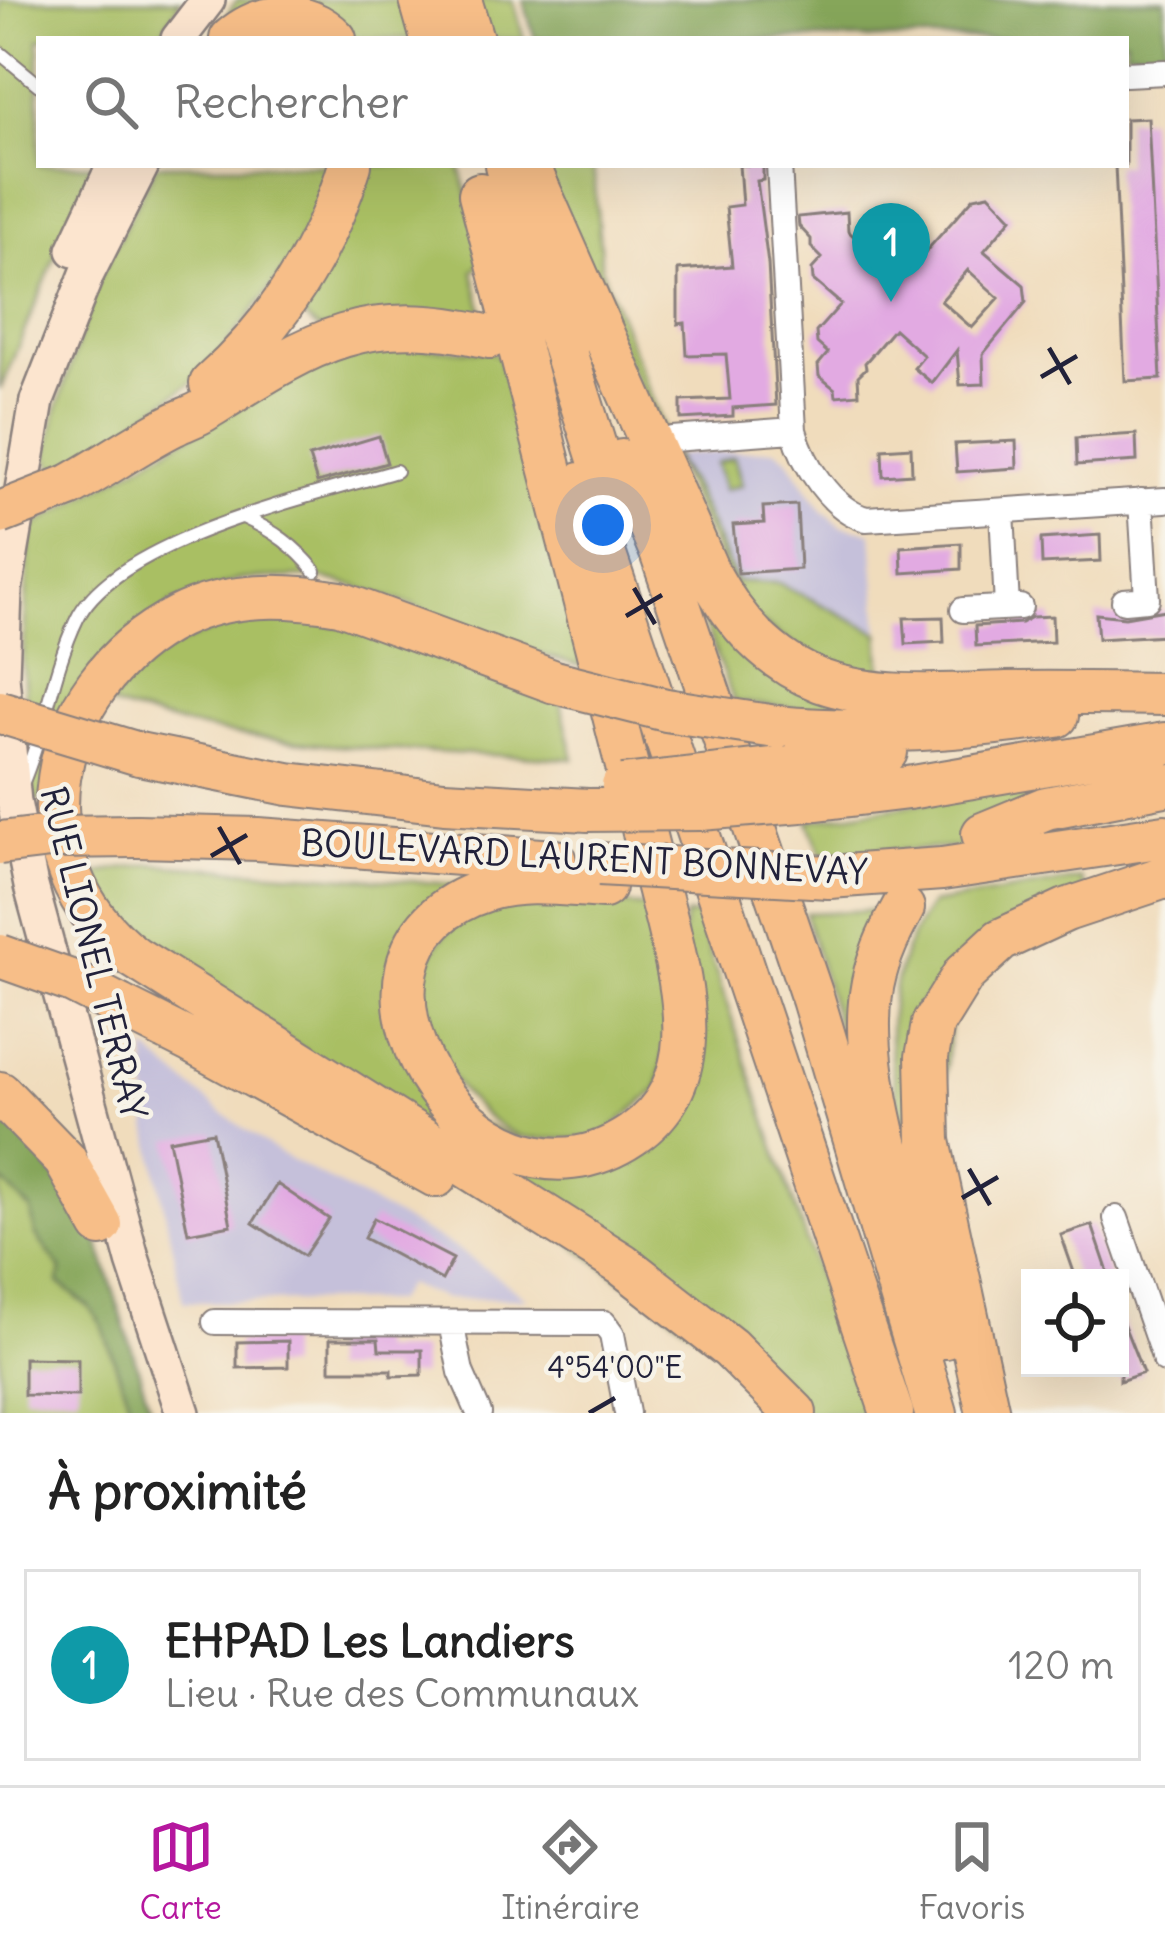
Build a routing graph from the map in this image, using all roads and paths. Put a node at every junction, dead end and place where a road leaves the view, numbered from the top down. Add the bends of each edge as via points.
1 (421, 0) edge
2 (460, 0) edge
3 (207, 1) edge
4 (180, 36) edge
5 (195, 36) edge
6 (236, 36) edge
7 (330, 36) edge
8 (430, 36) edge
9 (471, 36) edge
10 (0, 53) edge
11 (1165, 72) edge
12 (1129, 74) edge
13 (36, 83) edge
14 (113, 168) edge
15 (140, 168) edge
16 (349, 168) edge
17 (529, 168) edge
18 (778, 168) edge
19 (486, 174) edge
20 (490, 337) dead end
21 (172, 425) junction
22 (794, 430) junction
23 (672, 439) dead end
24 (622, 461) dead end
25 (396, 471) dead end
26 (0, 486) edge
27 (1153, 501) edge
28 (1002, 511) junction
29 (0, 513) edge
30 (245, 518) junction
31 (315, 571) dead end
32 (1124, 601) dead end
33 (962, 610) dead end
34 (1165, 700) edge
35 (0, 712) edge
36 (1165, 744) edge
37 (789, 765) junction
38 (1165, 785) edge
39 (14, 802) junction
40 (983, 834) dead end
41 (1165, 836) edge
42 (0, 846) edge
43 (602, 875) junction
44 (1165, 877) edge
45 (903, 908) dead end
46 (0, 956) edge
47 (0, 1093) edge
48 (1116, 1218) dead end
49 (101, 1225) junction
50 (215, 1322) dead end
51 (452, 1323) junction
52 (1165, 1360) edge
53 (160, 1413) edge
54 (183, 1413) edge
55 (479, 1413) edge
56 (627, 1413) edge
57 (777, 1413) edge
58 (795, 1413) edge
59 (892, 1413) edge
60 (921, 1413) edge
61 (935, 1413) edge
62 (967, 1413) edge
63 (988, 1413) edge

1 - 8 highway
2 - 9 highway
3 - 4 main road
3 - 5 main road
6 - 7 highway via 263,20 290,17
10 - 13 lane
11 - 12 street
14 - 26 main road via 16,394
15 - 39 main road, RUE LIONEL TERRAY via 37,401 5,590 2,676
16 - 21 highway via 316,250 270,322
17 - 34 highway via 709,574 742,626 776,657 860,690
18 - 22 street
19 - 43 highway via 683,990 685,1052 651,1120 599,1152 519,1152 477,1130 433,1083 406,1022 406,972 432,924 467,898
19 - 59 highway
19 - 60 highway via 577,397
20 - 21 highway via 420,325 355,332 279,361
21 - 29 highway, bridge via 69,486
22 - 23 street
22 - 28 street via 832,497 855,516
24 - 61 highway via 661,552 813,999
25 - 30 lane
27 - 28 street
27 - 32 street via 1147,599
28 - 33 street via 1015,607
30 - 31 lane via 273,531
30 - 39 lane via 159,550 99,590 78,616
34 - 37 highway via 955,729 842,731
35 - 37 highway, BOULEVARD LAURENT BONNEVAY, bridge via 139,754 288,784 444,802 700,809
36 - 37 highway, BOULEVARD LAURENT BONNEVAY via 908,788
37 - 58 highway, bridge via 666,710 555,682 340,603 258,596 179,617 115,663 70,730 56,808 72,885 110,939 622,1264 730,1348
38 - 40 highway via 1046,808
39 - 54 main road, RUE LIONEL TERRAY via 106,1166
41 - 43 highway, BOULEVARD LAURENT BONNEVAY, bridge via 829,881
42 - 43 highway, BOULEVARD LAURENT BONNEVAY, bridge via 50,837 258,839
42 - 49 main road, RUE LIONEL TERRAY
44 - 63 highway via 1001,940 964,974 933,1024 929,1141
45 - 62 highway via 878,963 868,1027 877,1098
46 - 57 highway, bridge via 73,982 192,1042 610,1276
47 - 49 highway via 65,1160
48 - 52 street
49 - 53 main road, RUE LIONEL TERRAY
50 - 51 street
51 - 55 street
51 - 56 street via 604,1323

